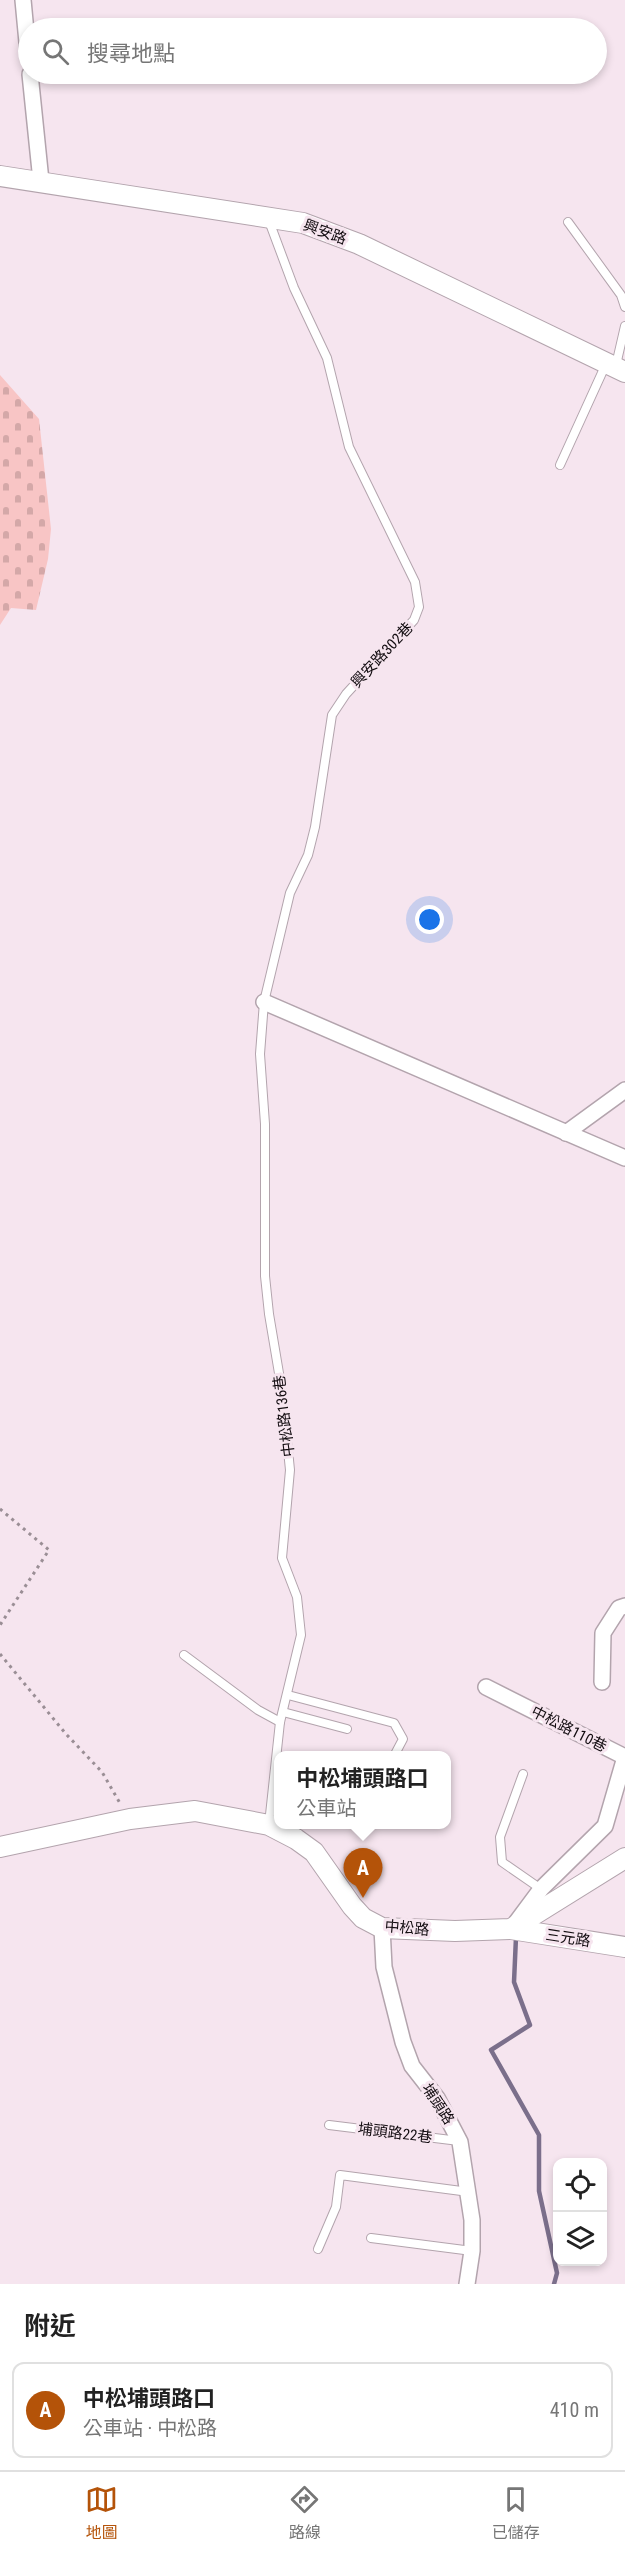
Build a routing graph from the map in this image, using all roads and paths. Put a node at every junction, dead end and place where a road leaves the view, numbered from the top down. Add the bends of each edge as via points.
1 (23, 0) edge
2 (25, 18) edge
3 (31, 84) edge
4 (0, 176) edge
5 (41, 181) junction
6 (268, 216) junction
7 (568, 222) dead end
8 (625, 307) edge
9 (625, 326) edge
10 (616, 367) edge
11 (560, 465) dead end
12 (264, 1002) junction
13 (625, 1090) edge
14 (566, 1133) junction
15 (625, 1158) edge
16 (0, 1509) edge
17 (625, 1606) edge
18 (0, 1625) edge
19 (0, 1654) edge
20 (184, 1655) dead end
21 (602, 1682) dead end
22 (486, 1687) dead end
23 (288, 1695) junction
24 (283, 1712) junction
25 (280, 1722) junction
26 (347, 1729) dead end
27 (277, 1751) edge
28 (396, 1751) edge
29 (523, 1774) dead end
30 (274, 1778) edge
31 (130, 1819) junction
32 (269, 1825) junction
33 (274, 1828) edge
34 (276, 1829) edge
35 (0, 1848) edge
36 (625, 1858) edge
37 (541, 1889) junction
38 (382, 1928) junction
39 (511, 1929) junction
40 (625, 1947) edge
41 (330, 2125) dead end
42 (460, 2142) junction
43 (469, 2192) junction
44 (371, 2238) dead end
45 (318, 2249) dead end
46 (472, 2251) junction
47 (467, 2284) edge

1 - 2 street
3 - 5 street
4 - 5 street, 興安路
5 - 6 street, 興安路
6 - 10 street, 興安路 via 303,223 359,244
6 - 12 lane, 興安路302巷 via 294,288 327,358 349,447 415,582 419,607 414,620 346,694 332,715 315,826 308,855 290,893
7 - 8 lane via 621,295
9 - 10 lane
10 - 11 lane
12 - 14 street
12 - 23 lane, 中松路136巷 via 260,1054 265,1124 265,1276 290,1470 282,1558 297,1597 301,1635
13 - 14 street
14 - 15 street
16 - 18 path via 49,1550
17 - 21 street via 619,1608 603,1633
19 - 31 path via 102,1772
20 - 25 lane
22 - 37 street, 中松路110巷 via 625,1757 605,1826
23 - 24 lane, 中松路136巷
23 - 28 lane via 394,1723 403,1739
24 - 25 lane, 中松路136巷
24 - 26 lane
25 - 27 lane, 中松路136巷
29 - 37 lane via 500,1837 502,1862
30 - 32 lane, 中松路136巷
31 - 32 street, 中松路 via 195,1811
31 - 35 street, 中松路
32 - 33 street, 中松路
34 - 38 street, 中松路 via 314,1852 352,1906 363,1918
36 - 39 street, 中松路
37 - 39 street, 中松路110巷
38 - 39 street, 中松路
38 - 42 street, 埔頭路 via 384,1967 406,2050
39 - 40 street, 三元路
41 - 42 lane, 埔頭路22巷
42 - 43 street, 埔頭路
43 - 45 lane via 340,2175 336,2207
43 - 46 street, 埔頭路
44 - 46 lane
46 - 47 street, 埔頭路

